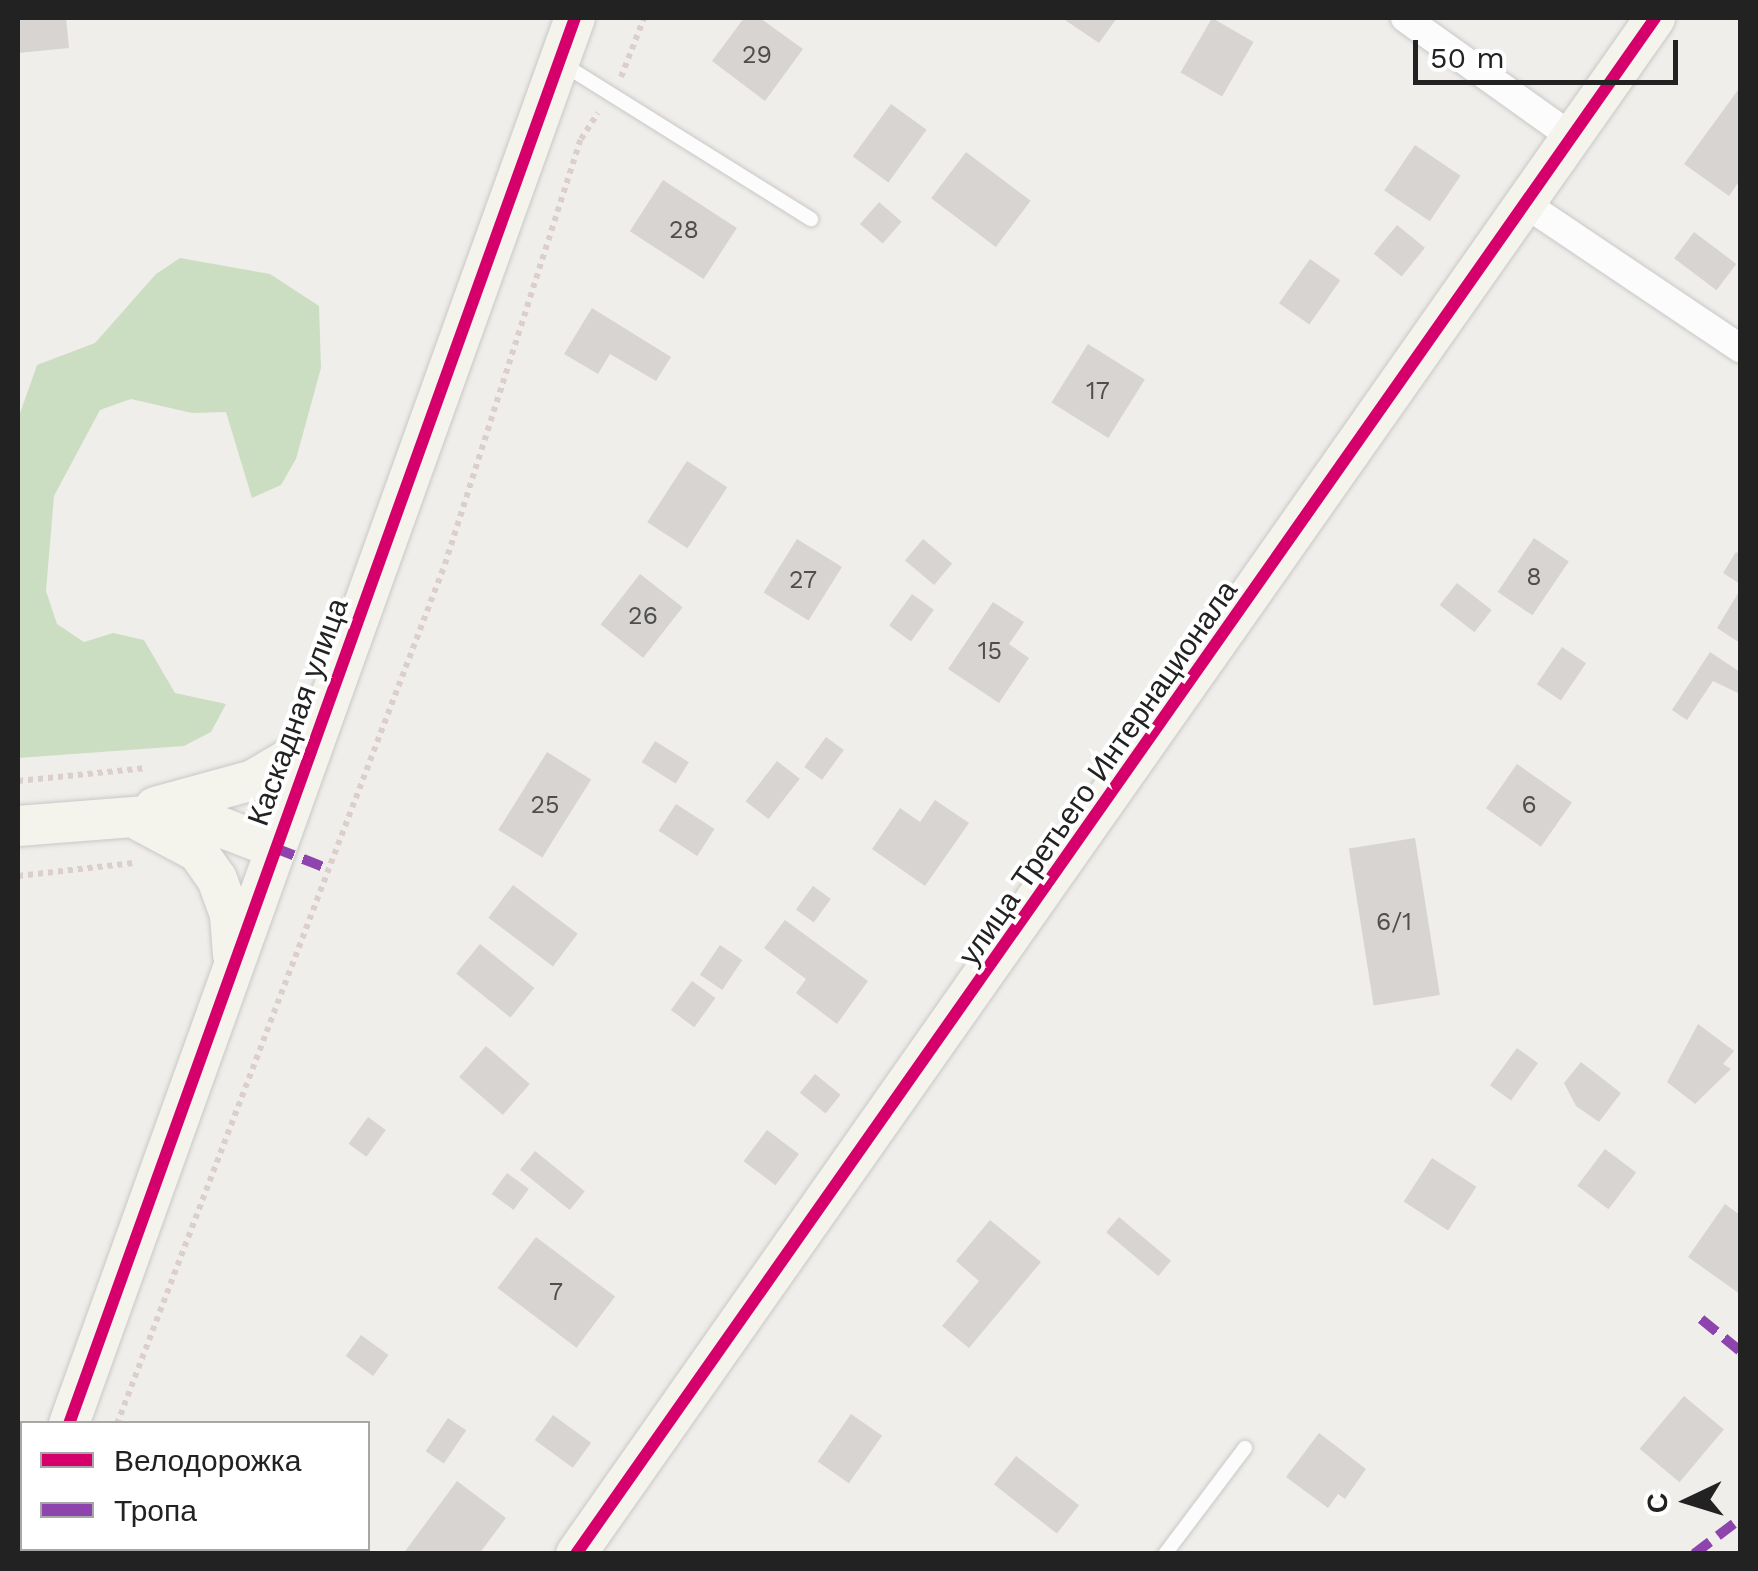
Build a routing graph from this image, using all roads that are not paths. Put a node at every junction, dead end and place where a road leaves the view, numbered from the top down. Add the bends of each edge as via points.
1 (575, 18) edge
2 (1405, 18) edge
3 (1655, 18) edge
4 (559, 62) junction
5 (1573, 138) junction
6 (1527, 206) junction
7 (811, 219) dead end
8 (1740, 348) edge
9 (311, 746) junction
10 (127, 814) junction
11 (18, 826) edge
12 (275, 848) junction
13 (233, 964) junction
14 (70, 1421) edge
15 (1245, 1448) dead end
16 (576, 1554) edge
17 (1165, 1554) edge

1 - 4 street, Каскадная улица
2 - 5 street
3 - 5 street, улица Третьего Интернационала
4 - 7 lane
4 - 9 street, Каскадная улица
5 - 6 street, улица Третьего Интернационала
6 - 8 street
6 - 16 street, улица Третьего Интернационала
9 - 10 street via 223,792
9 - 12 street, Каскадная улица
10 - 11 street
10 - 12 street via 190,819
10 - 13 street via 198,852 230,914
12 - 13 street, Каскадная улица
13 - 14 street, Каскадная улица
15 - 17 lane

